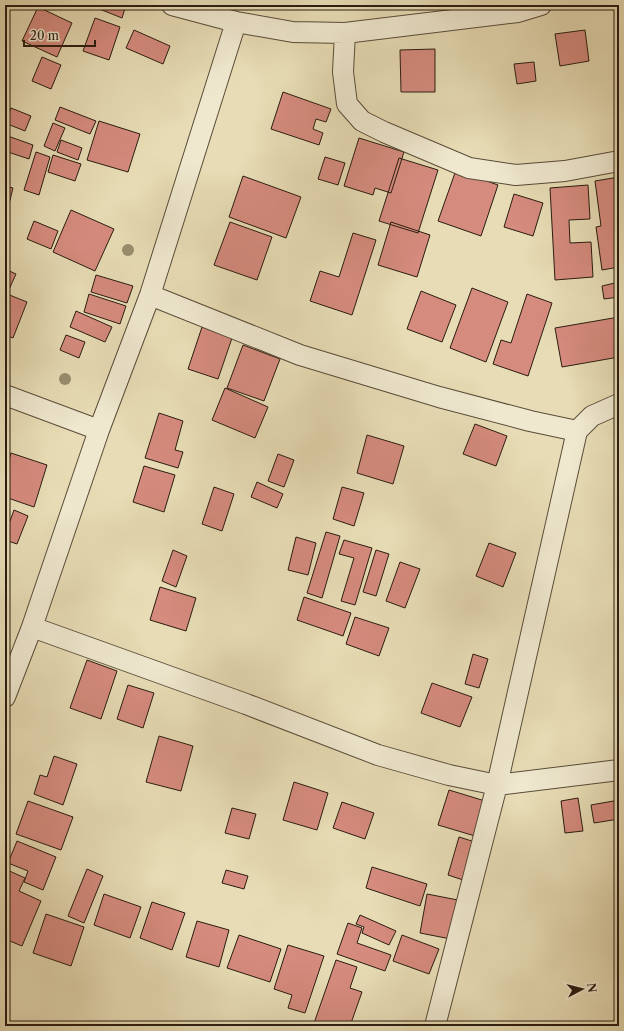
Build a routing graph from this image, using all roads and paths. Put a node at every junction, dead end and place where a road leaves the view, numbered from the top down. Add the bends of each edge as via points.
1 (172, 5) edge
2 (541, 5) edge
3 (236, 22) junction
4 (344, 33) junction
5 (619, 161) edge
6 (150, 295) junction
7 (5, 395) edge
8 (619, 404) edge
9 (99, 430) junction
10 (577, 431) junction
11 (32, 627) junction
12 (5, 696) edge
13 (619, 770) edge
14 (497, 785) junction
15 (435, 1026) edge

1 - 3 street
2 - 4 street via 518,12
3 - 4 street via 293,32
3 - 6 street
4 - 5 street via 343,72 347,104 362,121 384,132 469,168 516,175 565,171
6 - 9 street
6 - 10 street via 300,355 439,397
7 - 9 street
8 - 10 street via 592,416
9 - 11 street
10 - 14 street
11 - 12 street
11 - 14 street via 246,704 378,755 449,775
13 - 14 street
14 - 15 street

